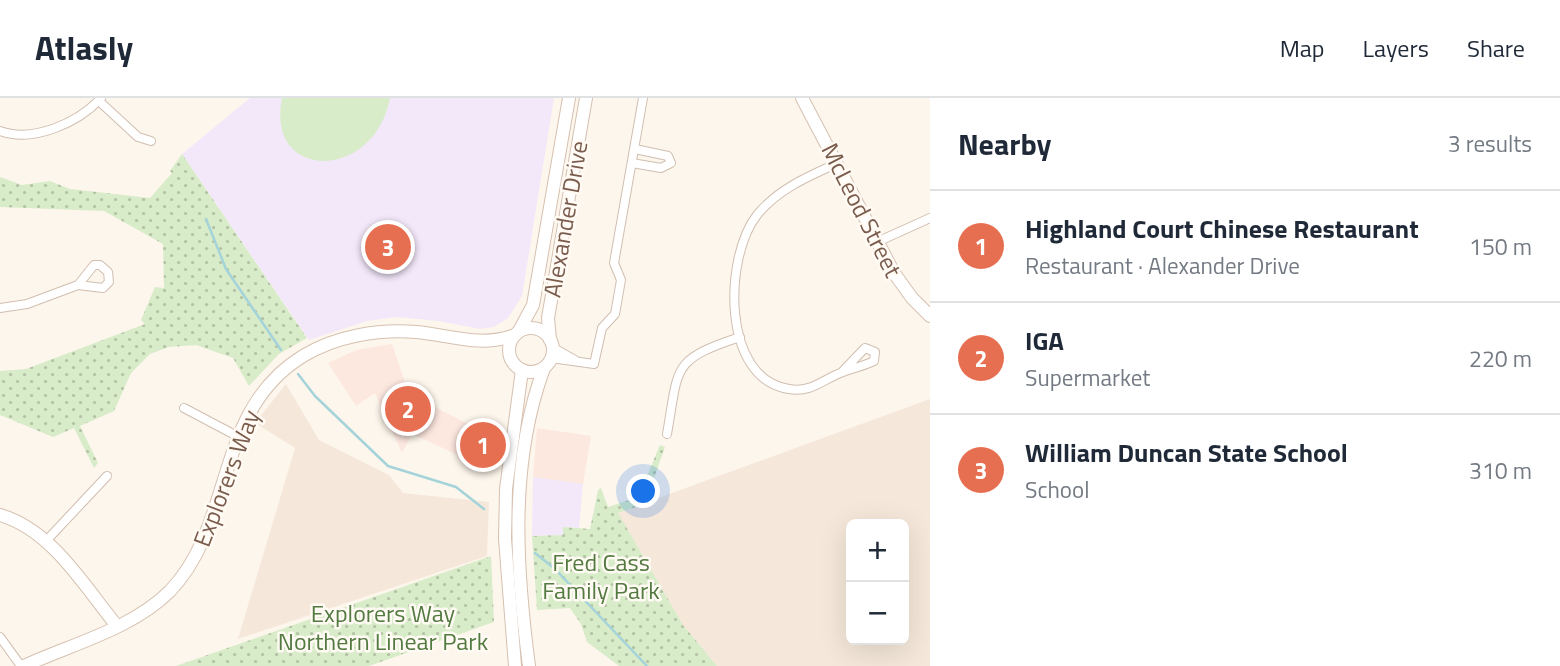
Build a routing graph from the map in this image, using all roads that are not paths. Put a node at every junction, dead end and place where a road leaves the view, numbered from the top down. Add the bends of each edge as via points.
1 (569, 98) edge
2 (586, 98) edge
3 (643, 98) edge
4 (802, 98) edge
5 (100, 99) edge
6 (0, 131) edge
7 (151, 141) dead end
8 (635, 149) junction
9 (632, 163) junction
10 (838, 163) junction
11 (930, 218) edge
12 (877, 242) junction
13 (78, 285) dead end
14 (0, 308) edge
15 (930, 316) edge
16 (517, 333) junction
17 (740, 337) junction
18 (482, 343) junction
19 (550, 353) junction
20 (510, 358) junction
21 (522, 370) junction
22 (842, 372) dead end
23 (184, 408) dead end
24 (667, 434) dead end
25 (237, 436) junction
26 (107, 476) dead end
27 (0, 515) edge
28 (46, 541) junction
29 (117, 626) junction
30 (0, 637) edge
31 (22, 666) edge
32 (515, 666) edge
33 (529, 666) edge

1 - 16 main road, Alexander Drive via 533,305
2 - 19 main road, Alexander Drive via 548,317
3 - 8 street
4 - 10 main road, McLeod Street
5 - 6 street via 67,122 38,134
5 - 7 street via 138,137
8 - 9 street
8 - 9 street via 668,156 671,163 661,168
9 - 19 street via 614,262 621,280 615,314 602,328 594,364
10 - 12 main road, McLeod Street
10 - 17 street via 787,188 751,224 734,267
11 - 12 street
12 - 15 main road, McLeod Street via 900,283
13 - 14 street via 27,304
16 - 18 main road, Explorers Way
16 - 19 main road via 535,328
16 - 20 main road via 510,343
17 - 22 street via 755,371 779,388 809,389
17 - 24 street via 701,350 686,361 677,377
18 - 20 main road, Explorers Way
18 - 25 main road, Explorers Way via 396,332 330,343 283,370 256,400
19 - 21 main road via 534,372
19 - 33 main road, Alexander Drive via 531,407 519,487 518,532
20 - 21 main road
21 - 32 main road via 505,502
23 - 25 street
25 - 29 main road, Explorers Way via 200,547 188,568 158,601
26 - 28 street
27 - 28 main road via 16,520
28 - 29 main road
29 - 31 main road, Explorers Way
30 - 31 street

